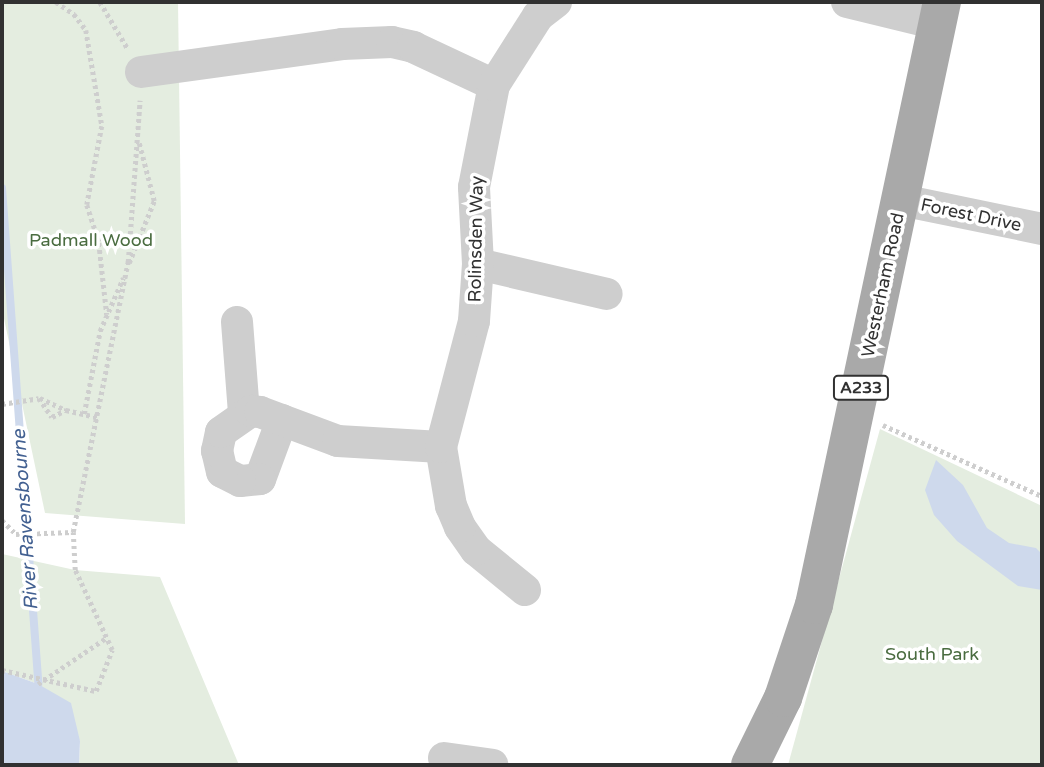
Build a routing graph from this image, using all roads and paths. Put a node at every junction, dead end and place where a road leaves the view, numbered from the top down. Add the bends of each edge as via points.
1 (56, 2) edge
2 (100, 2) edge
3 (556, 2) edge
4 (847, 2) edge
5 (939, 13) edge
6 (142, 72) junction
7 (494, 85) junction
8 (137, 136) junction
9 (901, 200) junction
10 (1042, 229) edge
11 (478, 264) junction
12 (127, 267) junction
13 (607, 294) dead end
14 (107, 315) junction
15 (237, 322) dead end
16 (39, 398) junction
17 (2, 404) edge
18 (66, 410) junction
19 (856, 413) junction
20 (85, 414) junction
21 (97, 417) junction
22 (441, 447) junction
23 (1042, 496) edge
24 (2, 520) edge
25 (74, 532) junction
26 (525, 590) dead end
27 (106, 638) junction
28 (2, 670) edge
29 (38, 684) dead end
30 (444, 758) dead end
31 (493, 765) edge
32 (750, 765) edge

1 - 14 path via 74,14 86,30 102,126 87,205 99,243
2 - 6 path
3 - 7 street, Rolinsden Way via 538,16
4 - 5 street
5 - 9 main road, Westerham Road / A233
6 - 7 street via 342,44 392,42 413,47
6 - 8 path
7 - 11 street, Rolinsden Way via 474,187
8 - 12 path
8 - 12 path via 154,201
9 - 10 street, Forest Drive
9 - 19 main road, Westerham Road / A233
11 - 13 street
11 - 22 street, Rolinsden Way via 474,321
12 - 14 path
12 - 21 path
14 - 20 path
15 - 22 street via 262,415 338,441
16 - 17 path
16 - 18 path
16 - 18 path via 52,416
18 - 20 path
19 - 23 path
19 - 32 main road, Westerham Road / A233 via 814,605 783,698
20 - 21 path
21 - 25 path
22 - 26 street, Rolinsden Way via 460,527 476,550
24 - 25 path via 16,534
25 - 27 path via 75,570
27 - 28 path, bridge via 112,650 96,691
27 - 29 path
30 - 31 street

